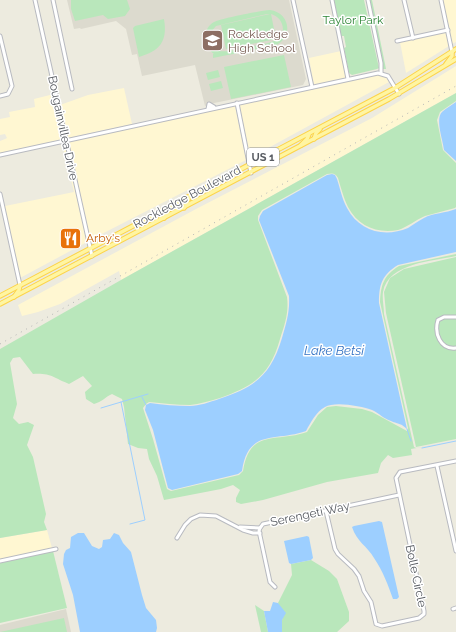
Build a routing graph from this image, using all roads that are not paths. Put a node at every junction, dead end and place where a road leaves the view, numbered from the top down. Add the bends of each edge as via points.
1 (36, 0) edge
2 (53, 0) edge
3 (293, 0) edge
4 (332, 0) edge
5 (368, 0) edge
6 (404, 0) edge
7 (441, 0) edge
8 (448, 30) junction
9 (0, 36) edge
10 (413, 38) junction
11 (397, 41) dead end
12 (454, 51) edge
13 (456, 55) edge
14 (455, 59) edge
15 (446, 65) junction
16 (380, 73) junction
17 (348, 79) junction
18 (312, 86) junction
19 (395, 88) junction
20 (72, 89) dead end
21 (399, 94) junction
22 (0, 96) edge
23 (236, 103) junction
24 (322, 126) junction
25 (309, 133) junction
26 (314, 139) junction
27 (66, 140) junction
28 (299, 147) junction
29 (0, 154) edge
30 (249, 165) junction
31 (251, 173) junction
32 (0, 194) edge
33 (190, 195) junction
34 (171, 206) junction
35 (184, 208) junction
36 (163, 218) junction
37 (90, 248) junction
38 (92, 256) junction
39 (20, 285) junction
40 (0, 296) edge
41 (13, 297) junction
42 (0, 304) edge
43 (456, 317) edge
44 (456, 348) edge
45 (456, 462) edge
46 (437, 466) junction
47 (399, 495) junction
48 (326, 511) junction
49 (240, 527) junction
50 (260, 528) junction
51 (260, 533) junction
52 (177, 538) dead end
53 (455, 541) edge
54 (56, 549) dead end
55 (456, 551) edge
56 (0, 561) edge
57 (275, 587) dead end

1 - 27 street, Bougainvillea Drive
2 - 20 street
3 - 18 street
4 - 17 street
5 - 16 street via 381,61
6 - 10 street
7 - 8 street
8 - 10 street
8 - 12 street
9 - 22 street via 12,86 8,94
10 - 11 street
12 - 15 main road
12 - 19 main road, Rockledge Boulevard / US 1
13 - 14 main road
14 - 15 main road, Rockledge Boulevard / US 1
15 - 21 main road, Rockledge Boulevard / US 1
16 - 17 street
16 - 19 street via 388,76
17 - 18 street
18 - 23 street
19 - 21 street
19 - 24 main road, Rockledge Boulevard / US 1
21 - 26 main road, Rockledge Boulevard / US 1
23 - 27 street
23 - 30 street
24 - 25 main road, Rockledge Boulevard / US 1
24 - 26 main road
25 - 28 main road
25 - 30 main road, Rockledge Boulevard / US 1
26 - 28 main road, Rockledge Boulevard / US 1
27 - 29 street
27 - 37 street, Bougainvillea Drive
28 - 31 main road, Rockledge Boulevard / US 1
30 - 31 street
30 - 33 main road, Rockledge Boulevard / US 1
31 - 35 main road, Rockledge Boulevard / US 1
32 - 39 street
33 - 34 main road, Rockledge Boulevard / US 1
33 - 35 main road
34 - 36 main road
34 - 37 main road, Rockledge Boulevard / US 1
35 - 36 main road, Rockledge Boulevard / US 1
36 - 38 main road, Rockledge Boulevard / US 1
37 - 38 street, Bougainvillea Drive
37 - 39 main road, Rockledge Boulevard / US 1
38 - 41 main road, Rockledge Boulevard / US 1
39 - 40 main road, Rockledge Boulevard / US 1
39 - 41 main road
41 - 42 main road, Rockledge Boulevard / US 1
43 - 44 street via 444,317 438,320 436,325 440,341 445,347
45 - 46 street, Bolle Circle
46 - 47 street, Bolle Circle via 400,472 396,478
46 - 53 street
47 - 48 street, Serengeti Way
47 - 48 street, Bolle Circle via 424,611 422,616 412,620 382,626 376,624 371,602 359,576 335,548
48 - 50 street, Serengeti Way via 263,524
49 - 50 street
49 - 51 street
49 - 52 street via 216,516 200,515 185,525
50 - 51 street, Serengeti Way
51 - 57 street, Serengeti Way via 270,582
53 - 55 street
54 - 56 street

